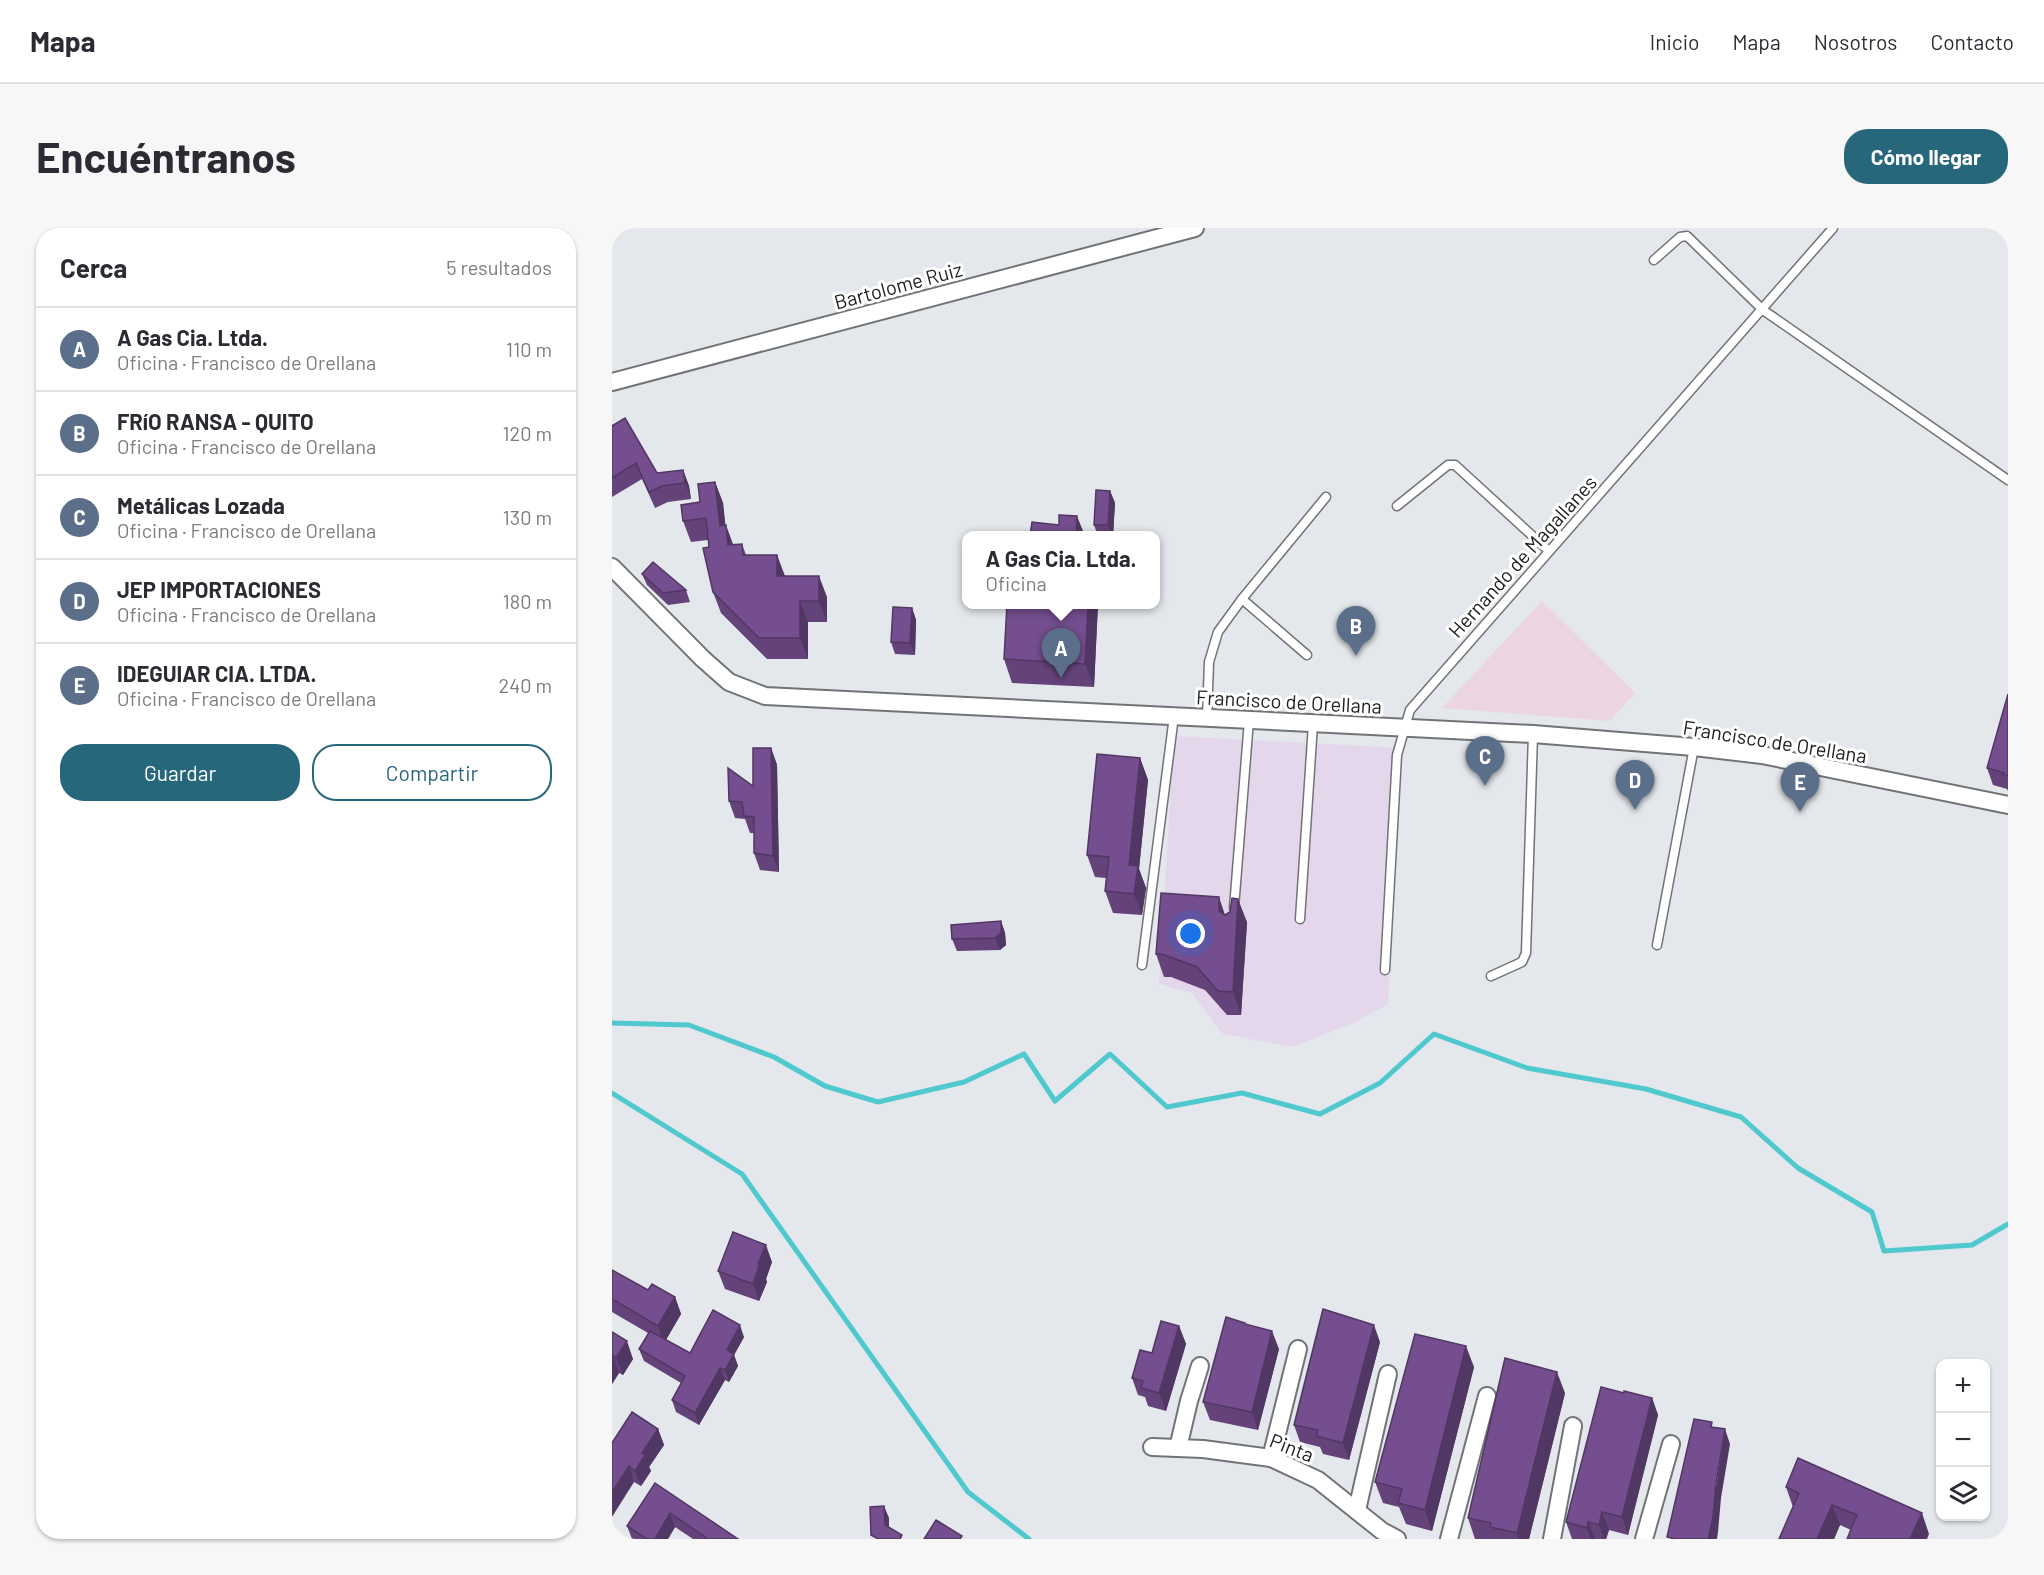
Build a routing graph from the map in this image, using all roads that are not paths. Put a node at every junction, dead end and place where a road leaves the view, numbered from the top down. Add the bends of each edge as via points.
1 (1195, 228) edge
2 (1833, 228) edge
3 (1654, 260) dead end
4 (1763, 310) junction
5 (612, 382) edge
6 (2008, 480) edge
7 (1326, 497) dead end
8 (1397, 506) dead end
9 (1549, 551) junction
10 (612, 567) edge
11 (1242, 599) junction
12 (1307, 655) dead end
13 (1174, 716) junction
14 (1206, 718) junction
15 (1249, 720) junction
16 (1313, 724) junction
17 (1405, 728) junction
18 (1533, 734) junction
19 (1694, 747) junction
20 (2008, 805) edge
21 (1300, 920) dead end
22 (1233, 921) edge
23 (1657, 945) dead end
24 (1142, 965) dead end
25 (1385, 970) dead end
26 (1491, 976) dead end
27 (1298, 1349) dead end
28 (1200, 1366) dead end
29 (1388, 1374) dead end
30 (1487, 1395) dead end
31 (1573, 1426) dead end
32 (1671, 1444) dead end
33 (1152, 1448) dead end
34 (1178, 1448) junction
35 (1271, 1458) junction
36 (1358, 1510) junction
37 (1397, 1539) edge
38 (1449, 1539) edge
39 (1552, 1539) edge
40 (1644, 1539) edge

1 - 5 street, Bartolome Ruiz
2 - 4 lane, Hernando de Magallanes
3 - 4 lane via 1680,237 1687,236
4 - 6 lane
4 - 9 lane, Hernando de Magallanes
7 - 11 lane
8 - 9 lane via 1448,465 1455,465
9 - 17 lane, Hernando de Magallanes via 1423,693 1410,710
10 - 13 street, Francisco de Orellana via 729,682 765,696
11 - 12 lane
11 - 14 lane via 1218,632 1209,662
13 - 14 street, Francisco de Orellana
13 - 24 lane
14 - 15 street, Francisco de Orellana
15 - 16 street, Francisco de Orellana
15 - 22 lane
16 - 17 street, Francisco de Orellana
16 - 21 lane
17 - 18 street, Francisco de Orellana
17 - 25 lane, Hernando de Magallanes via 1397,755
18 - 19 street, Francisco de Orellana
18 - 26 lane via 1526,953 1522,962
19 - 20 street, Francisco de Orellana via 1762,755
19 - 23 lane
27 - 35 street
28 - 34 street
29 - 36 street
30 - 38 street
31 - 39 street
32 - 40 street
33 - 34 street, Pinta
34 - 35 street, Pinta
35 - 36 street, Pinta via 1318,1480
36 - 37 street, Pinta

